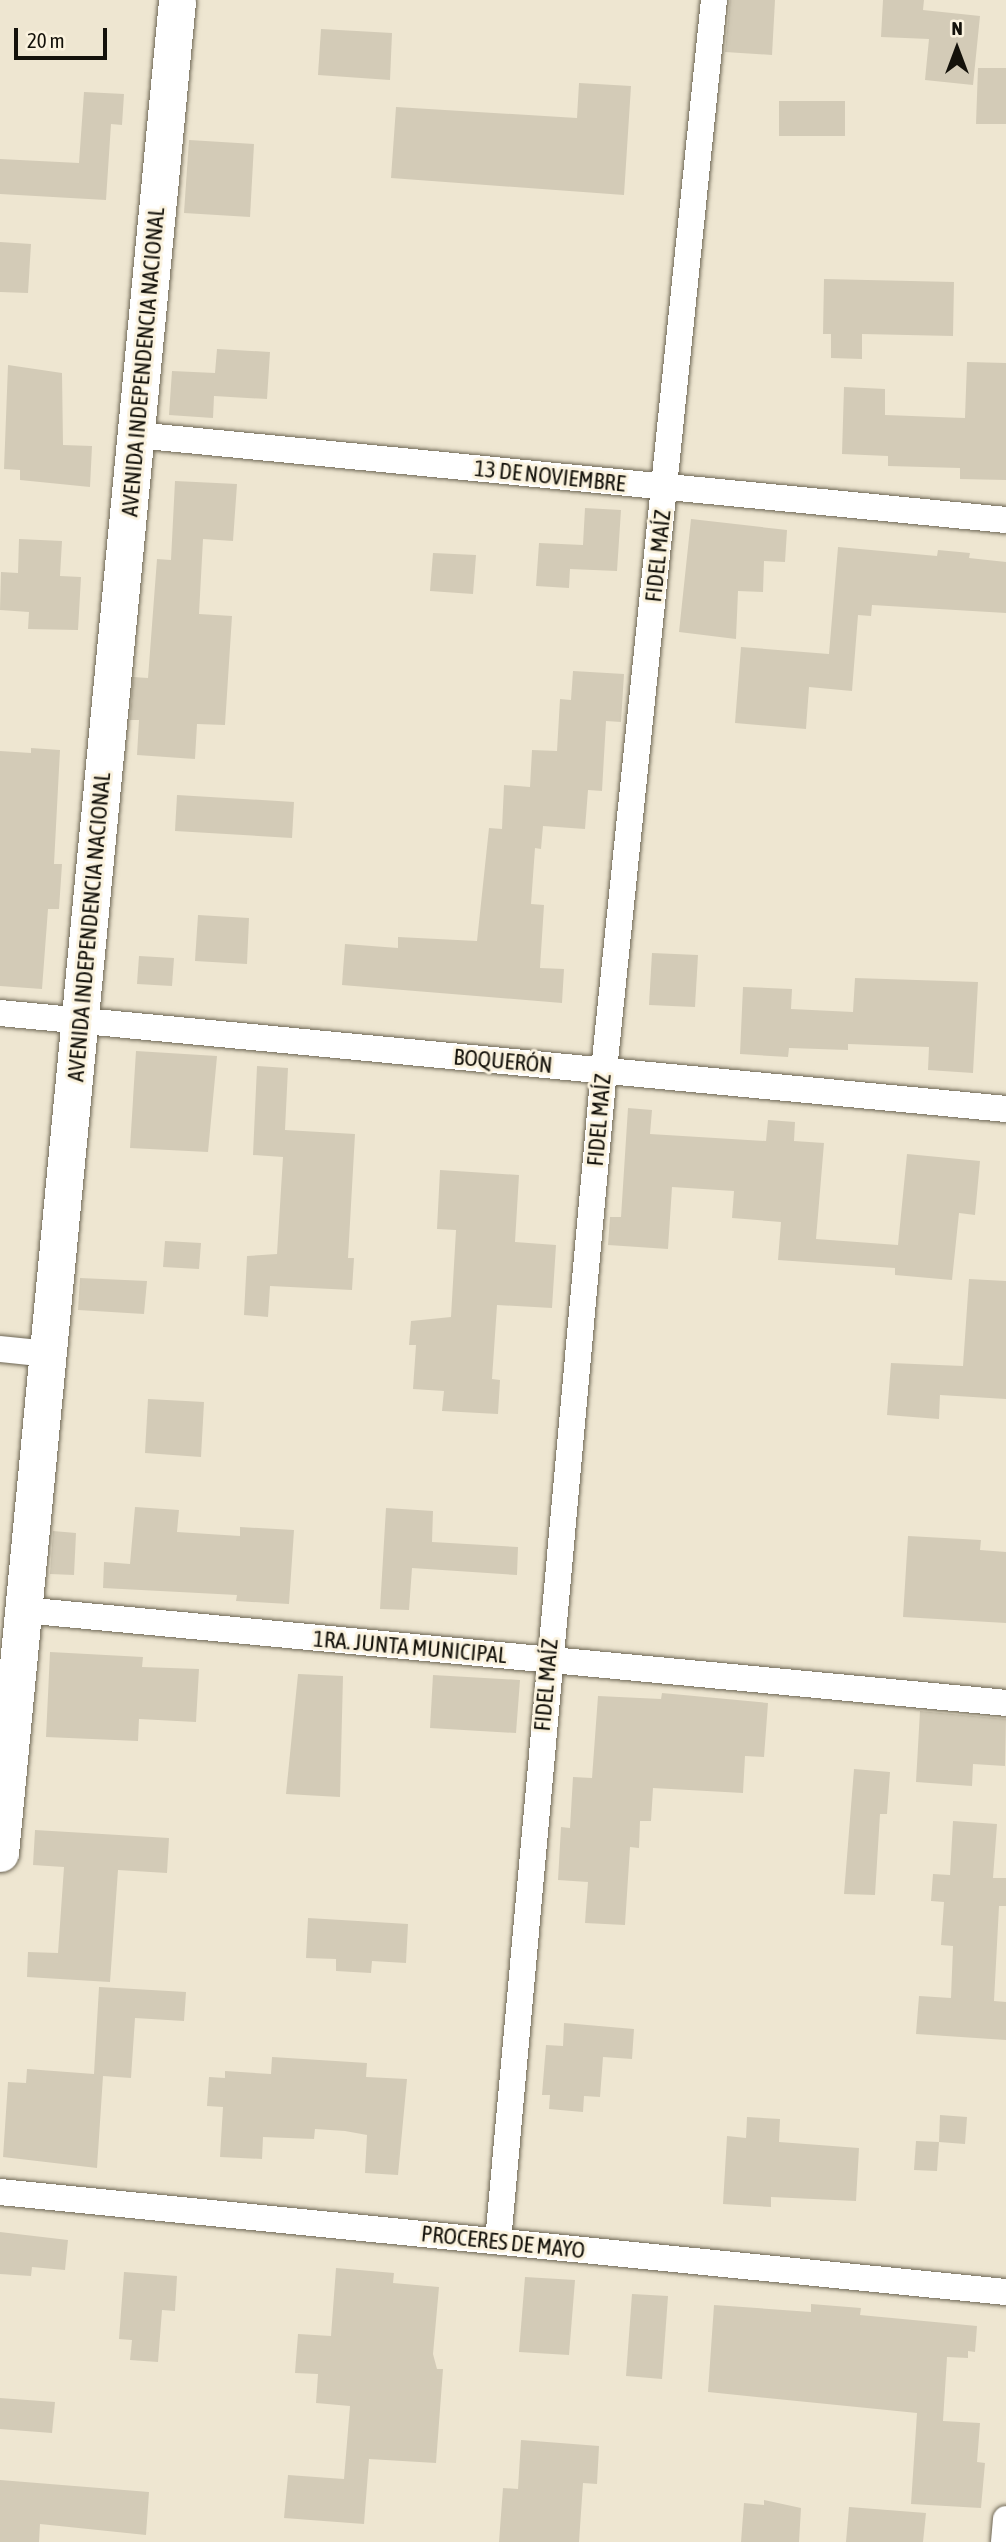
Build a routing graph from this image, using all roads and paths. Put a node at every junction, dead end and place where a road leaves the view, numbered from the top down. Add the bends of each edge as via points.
1 (177, 0) edge
2 (715, 0) edge
3 (136, 435) junction
4 (665, 487) junction
5 (1006, 520) edge
6 (0, 1013) edge
7 (80, 1021) junction
8 (604, 1070) junction
9 (1006, 1109) edge
10 (0, 1349) edge
11 (48, 1354) junction
12 (23, 1610) junction
13 (548, 1660) junction
14 (1006, 1703) edge
15 (0, 1853) edge
16 (0, 2192) edge
17 (498, 2241) junction
18 (1006, 2292) edge
19 (1006, 2519) edge
20 (1004, 2542) edge

1 - 3 main road, AVENIDA INDEPENDENCIA NACIONAL
2 - 4 street, FIDEL MAÍZ
3 - 4 street, 13 DE NOVIEMBRE
3 - 7 main road, AVENIDA INDEPENDENCIA NACIONAL
4 - 5 street, 13 DE NOVIEMBRE
4 - 8 street, FIDEL MAÍZ
6 - 7 street, BOQUERÓN
7 - 8 street, BOQUERÓN
7 - 11 main road, AVENIDA INDEPENDENCIA NACIONAL
8 - 9 street, BOQUERÓN
8 - 13 street, FIDEL MAÍZ
10 - 11 street
11 - 12 main road, AVENIDA INDEPENDENCIA NACIONAL
12 - 13 street, 1RA. JUNTA MUNICIPAL
12 - 15 main road, AVENIDA INDEPENDENCIA NACIONAL
13 - 14 street, 1RA. JUNTA MUNICIPAL
13 - 17 street, FIDEL MAÍZ
16 - 17 street, PROCERES DE MAYO
17 - 18 street, PROCERES DE MAYO
19 - 20 street

